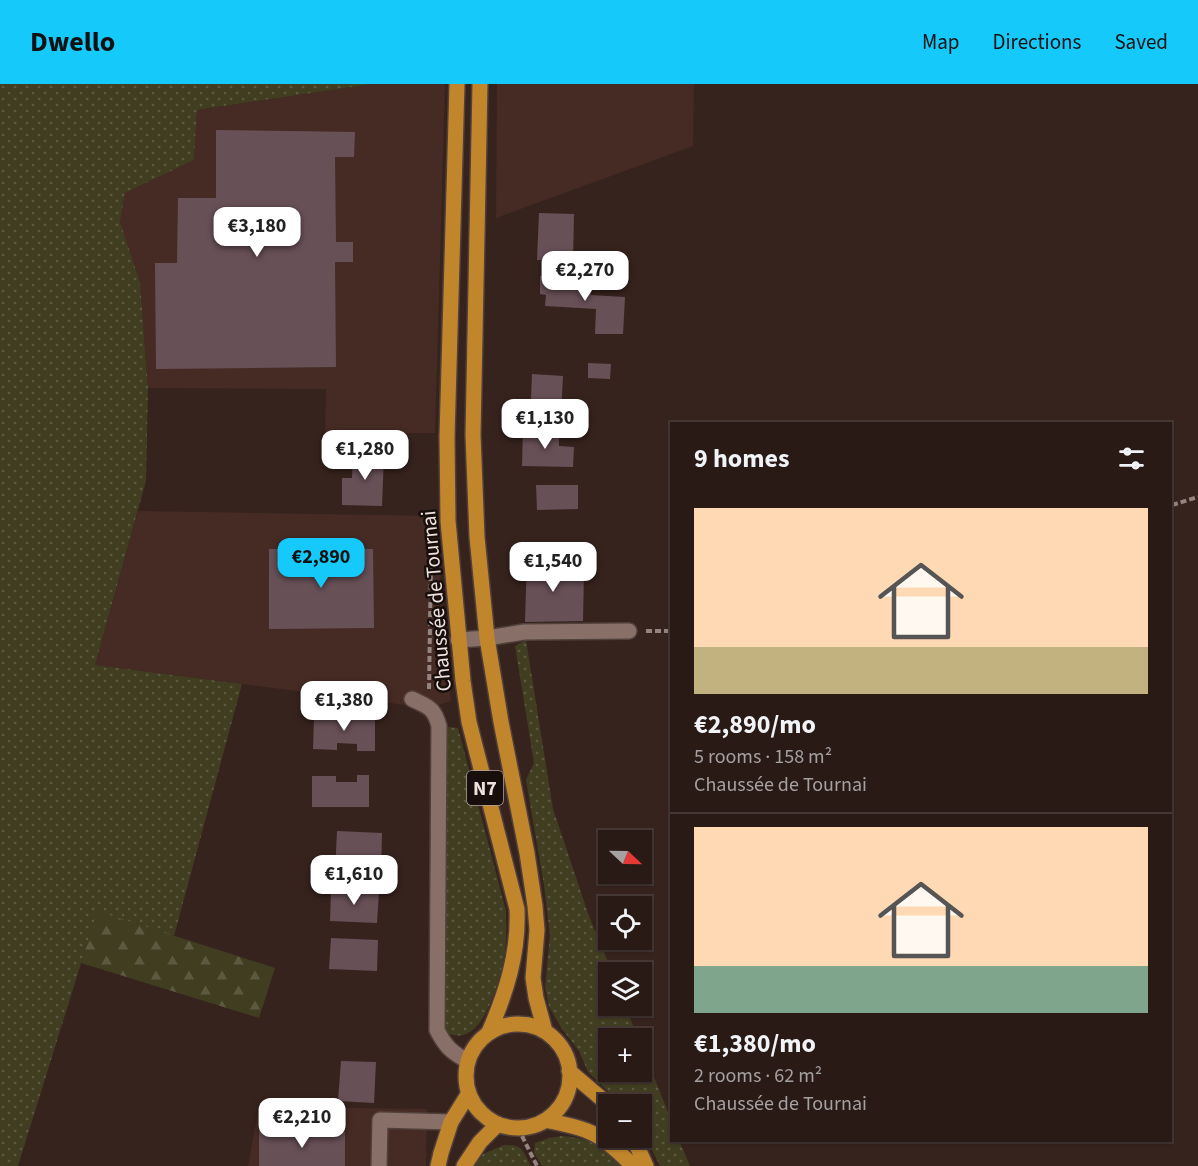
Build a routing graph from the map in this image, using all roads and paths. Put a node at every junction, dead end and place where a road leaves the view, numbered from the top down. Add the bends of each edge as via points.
1 (457, 84) edge
2 (480, 84) edge
3 (1198, 497) edge
4 (1172, 505) edge
5 (629, 631) joint
6 (670, 631) edge
7 (487, 638) junction
8 (458, 640) junction
9 (412, 699) dead end
10 (545, 1031) junction
11 (489, 1032) junction
12 (468, 1061) junction
13 (569, 1071) junction
14 (469, 1093) junction
15 (598, 1096) edge
16 (546, 1120) junction
17 (451, 1122) junction
18 (498, 1124) junction
19 (518, 1128) junction
20 (638, 1148) edge
21 (380, 1166) edge
22 (438, 1166) edge
23 (464, 1166) edge
24 (537, 1166) edge
25 (633, 1166) edge
26 (646, 1166) edge

1 - 8 main road, Chaussée de Tournai / N7 via 447,449 448,520
2 - 7 main road, N7 via 473,435
3 - 4 path
5 - 6 path
5 - 7 street via 524,632
7 - 8 street
7 - 10 main road, N7 via 527,852 537,930 533,978
8 - 11 main road, Chaussée de Tournai / N7 via 469,722 517,909 518,929 510,976
9 - 12 street via 436,715 439,726 436,1030 455,1055
10 - 11 main road via 517,1024
10 - 13 main road via 566,1056
11 - 12 main road
12 - 14 main road
13 - 15 main road
13 - 16 main road via 562,1103
14 - 17 main road
14 - 18 main road via 475,1106
16 - 19 main road
16 - 25 main road via 593,1134
17 - 21 street via 380,1120
17 - 22 main road
18 - 19 main road
18 - 23 main road
19 - 24 path
20 - 26 main road

